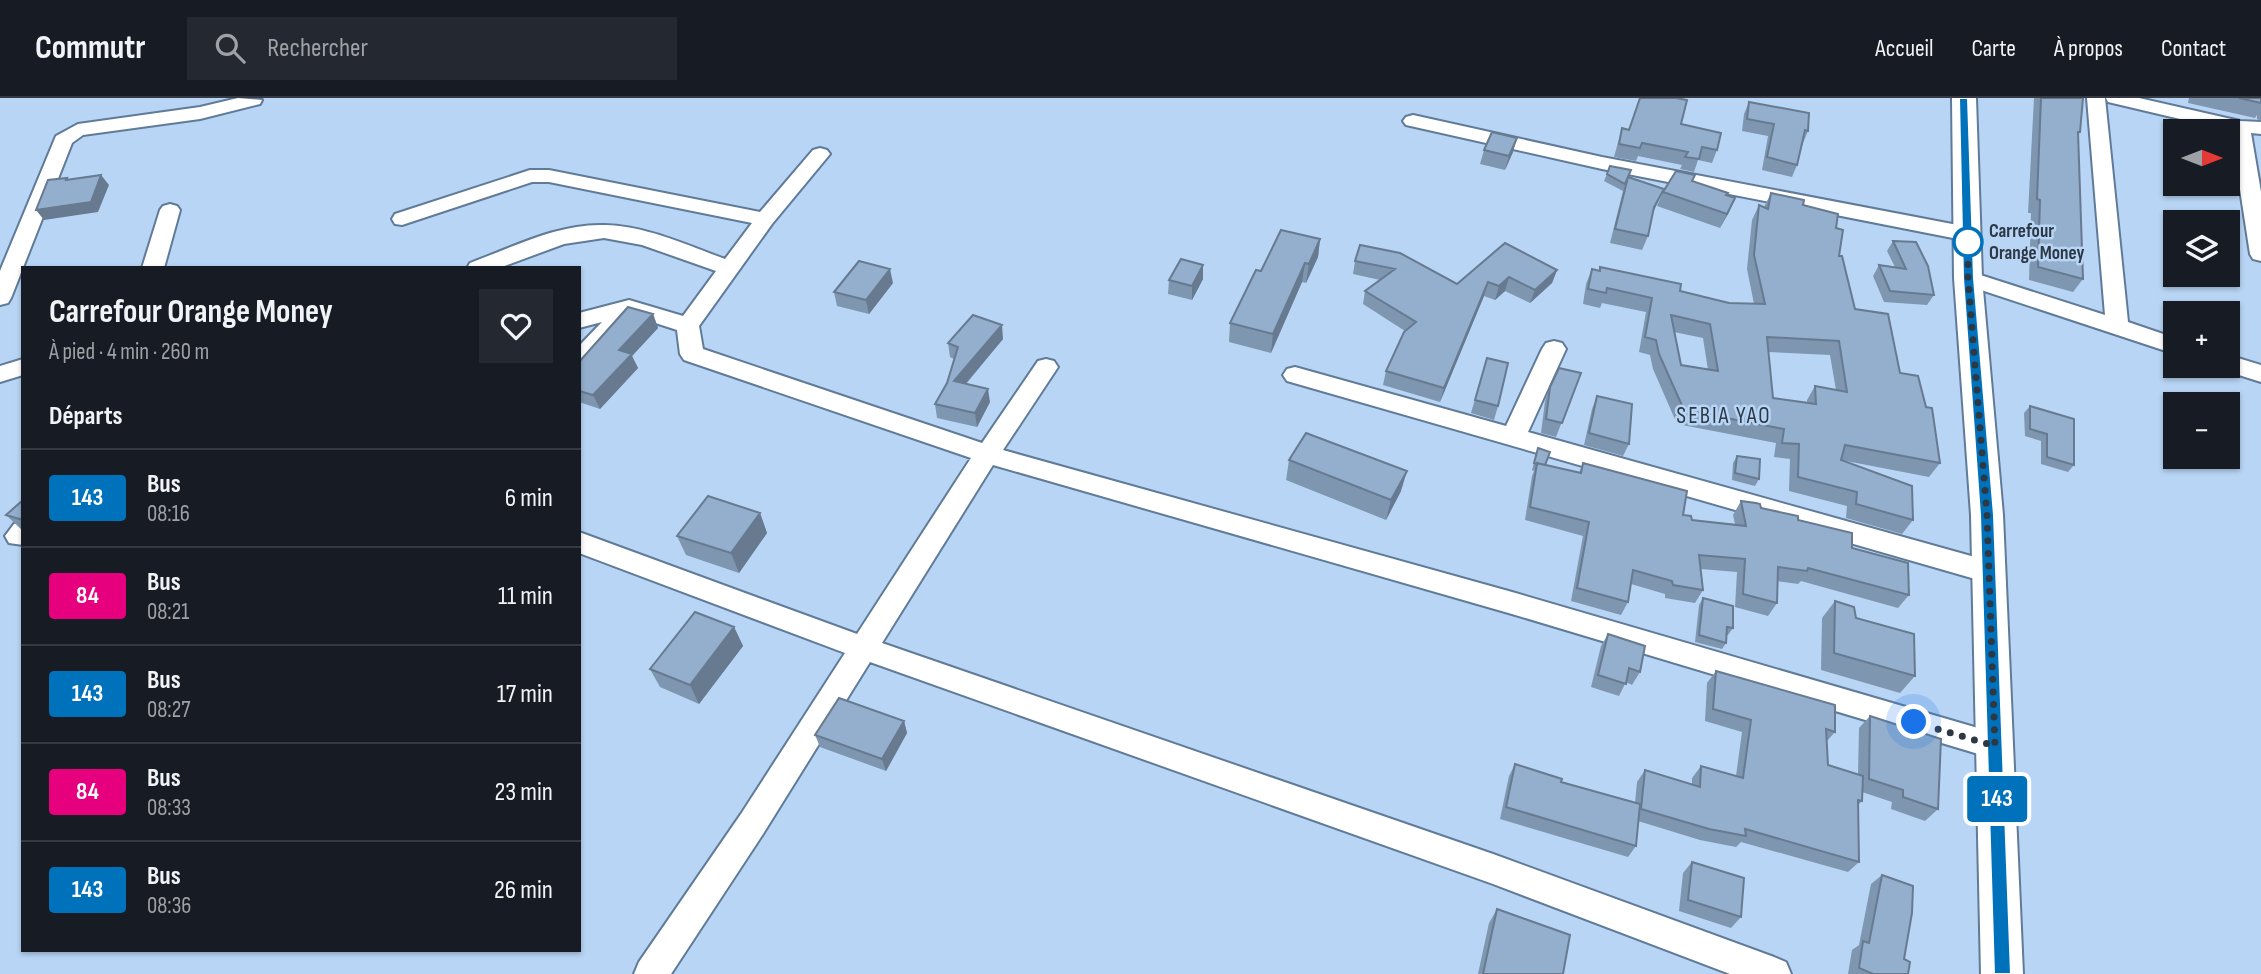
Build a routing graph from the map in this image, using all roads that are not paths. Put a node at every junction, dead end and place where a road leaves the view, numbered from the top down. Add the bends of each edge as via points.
1 (1964, 98) edge
2 (2096, 98) edge
3 (2115, 98) edge
4 (253, 100) dead end
5 (2206, 119) edge
6 (1413, 121) dead end
7 (2240, 127) joint
8 (2261, 128) edge
9 (820, 154) dead end
10 (2254, 167) edge
11 (170, 211) dead end
12 (402, 219) dead end
13 (765, 219) junction
14 (1968, 234) junction
15 (2261, 254) edge
16 (154, 266) edge
17 (484, 266) edge
18 (729, 268) junction
19 (1968, 278) junction
20 (0, 298) edge
21 (629, 307) junction
22 (581, 320) edge
23 (688, 325) junction
24 (2117, 327) junction
25 (2163, 342) edge
26 (1554, 349) dead end
27 (581, 358) edge
28 (1046, 366) dead end
29 (2240, 367) edge
30 (21, 368) edge
31 (0, 374) edge
32 (2261, 374) edge
33 (1296, 376) dead end
34 (1514, 436) junction
35 (986, 454) junction
36 (581, 543) edge
37 (1989, 572) junction
38 (863, 648) junction
39 (1995, 746) junction
40 (651, 974) edge
41 (1774, 974) edge
42 (2002, 974) edge

1 - 14 street
2 - 24 street
3 - 5 street
4 - 20 street via 200,113 78,130 63,140
6 - 14 street
7 - 8 street
7 - 10 street
9 - 13 street
10 - 15 street
11 - 16 street
12 - 13 street via 530,176 549,176
13 - 18 street
14 - 19 street
17 - 18 street via 573,234 604,231
18 - 23 street
19 - 24 street
19 - 37 street
21 - 22 street
21 - 23 street
21 - 27 street
23 - 35 street via 692,354
24 - 25 street
26 - 34 street
28 - 35 street
29 - 32 street
30 - 31 street
33 - 34 street
34 - 37 street
35 - 38 street
35 - 39 street
36 - 38 street
37 - 39 street
38 - 40 street
38 - 41 street via 1493,869
39 - 42 street

